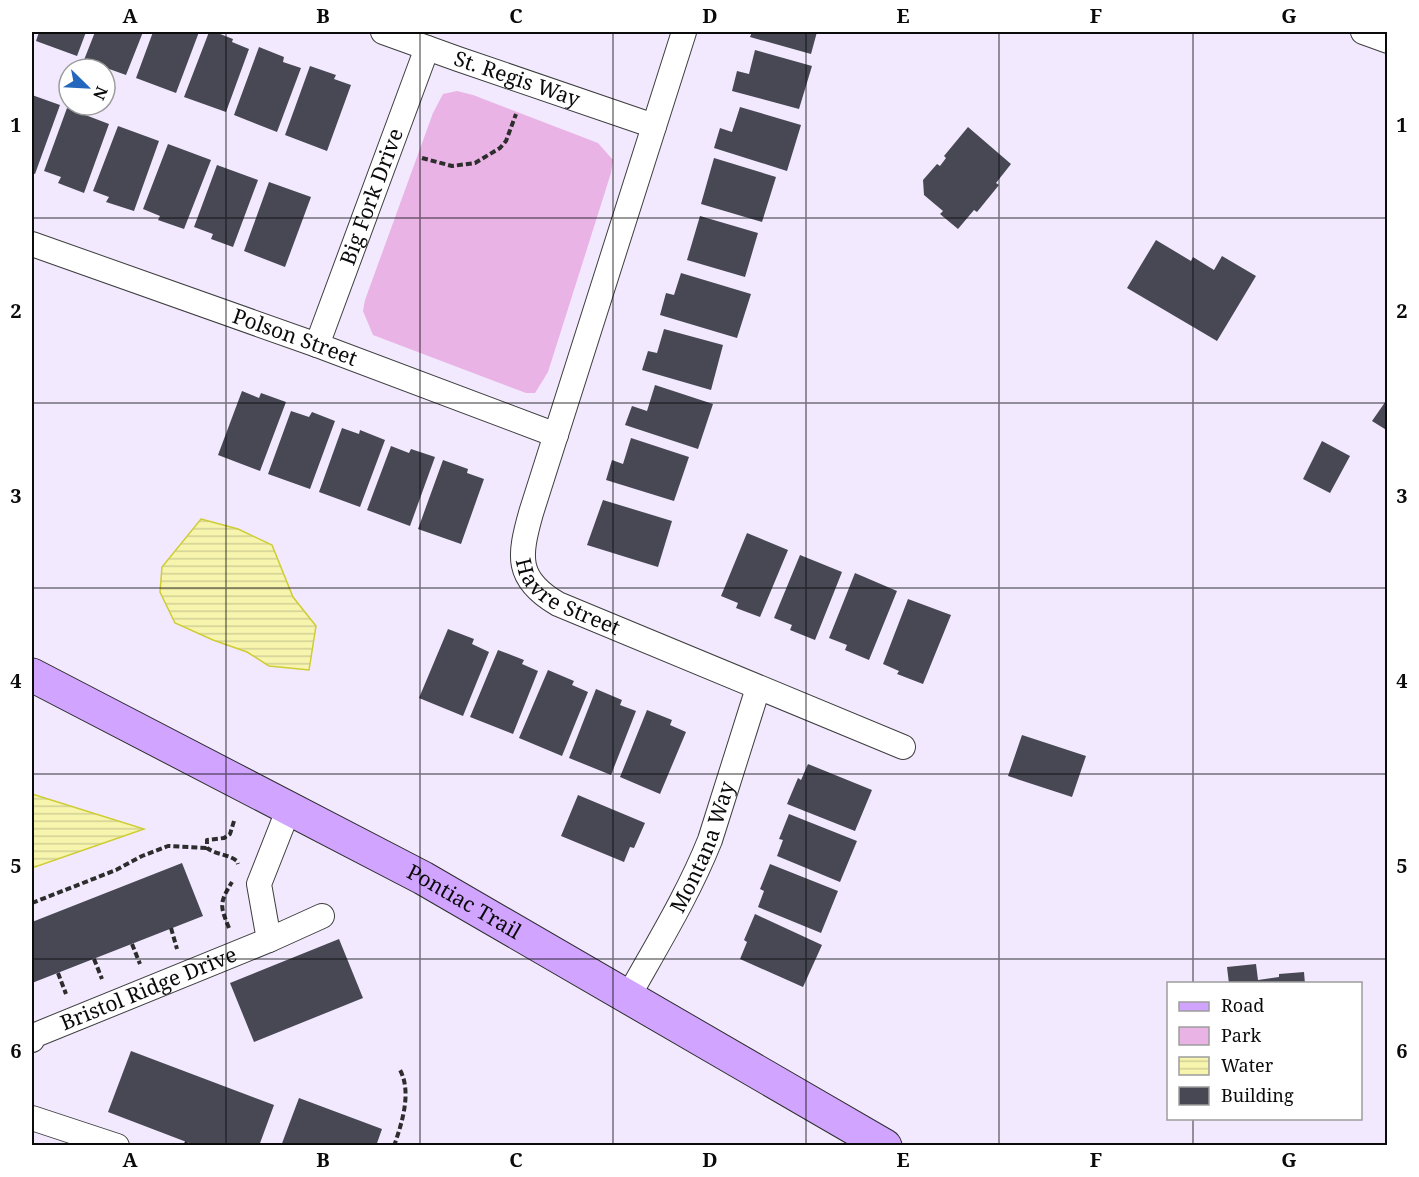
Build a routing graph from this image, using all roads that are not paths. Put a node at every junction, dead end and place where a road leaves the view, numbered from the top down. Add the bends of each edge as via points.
1 (383, 32) edge
2 (684, 32) edge
3 (1363, 32) edge
4 (1388, 41) edge
5 (427, 48) junction
6 (654, 126) junction
7 (32, 243) edge
8 (316, 345) junction
9 (556, 435) junction
10 (32, 675) edge
11 (758, 688) junction
12 (903, 747) dead end
13 (290, 808) junction
14 (322, 916) dead end
15 (269, 940) junction
16 (628, 997) junction
17 (32, 1040) edge
18 (32, 1118) edge
19 (117, 1146) edge
20 (885, 1146) edge

1 - 5 street, St. Regis Way
2 - 6 street, Havre Street
3 - 4 street
5 - 6 street, St. Regis Way
5 - 8 street, Big Fork Drive
6 - 9 street, Havre Street
7 - 8 street, Polson Street
8 - 9 street, Polson Street
9 - 11 street, Havre Street via 523,540 522,554 534,588 558,604
10 - 13 main road, Pontiac Trail
11 - 12 street, Havre Street
11 - 16 street, Montana Way via 701,863
13 - 15 street via 259,884
13 - 16 main road, Pontiac Trail via 423,878
14 - 15 street, Bristol Ridge Drive
15 - 17 street, Bristol Ridge Drive via 33,1036
16 - 20 main road, Pontiac Trail
18 - 19 street

